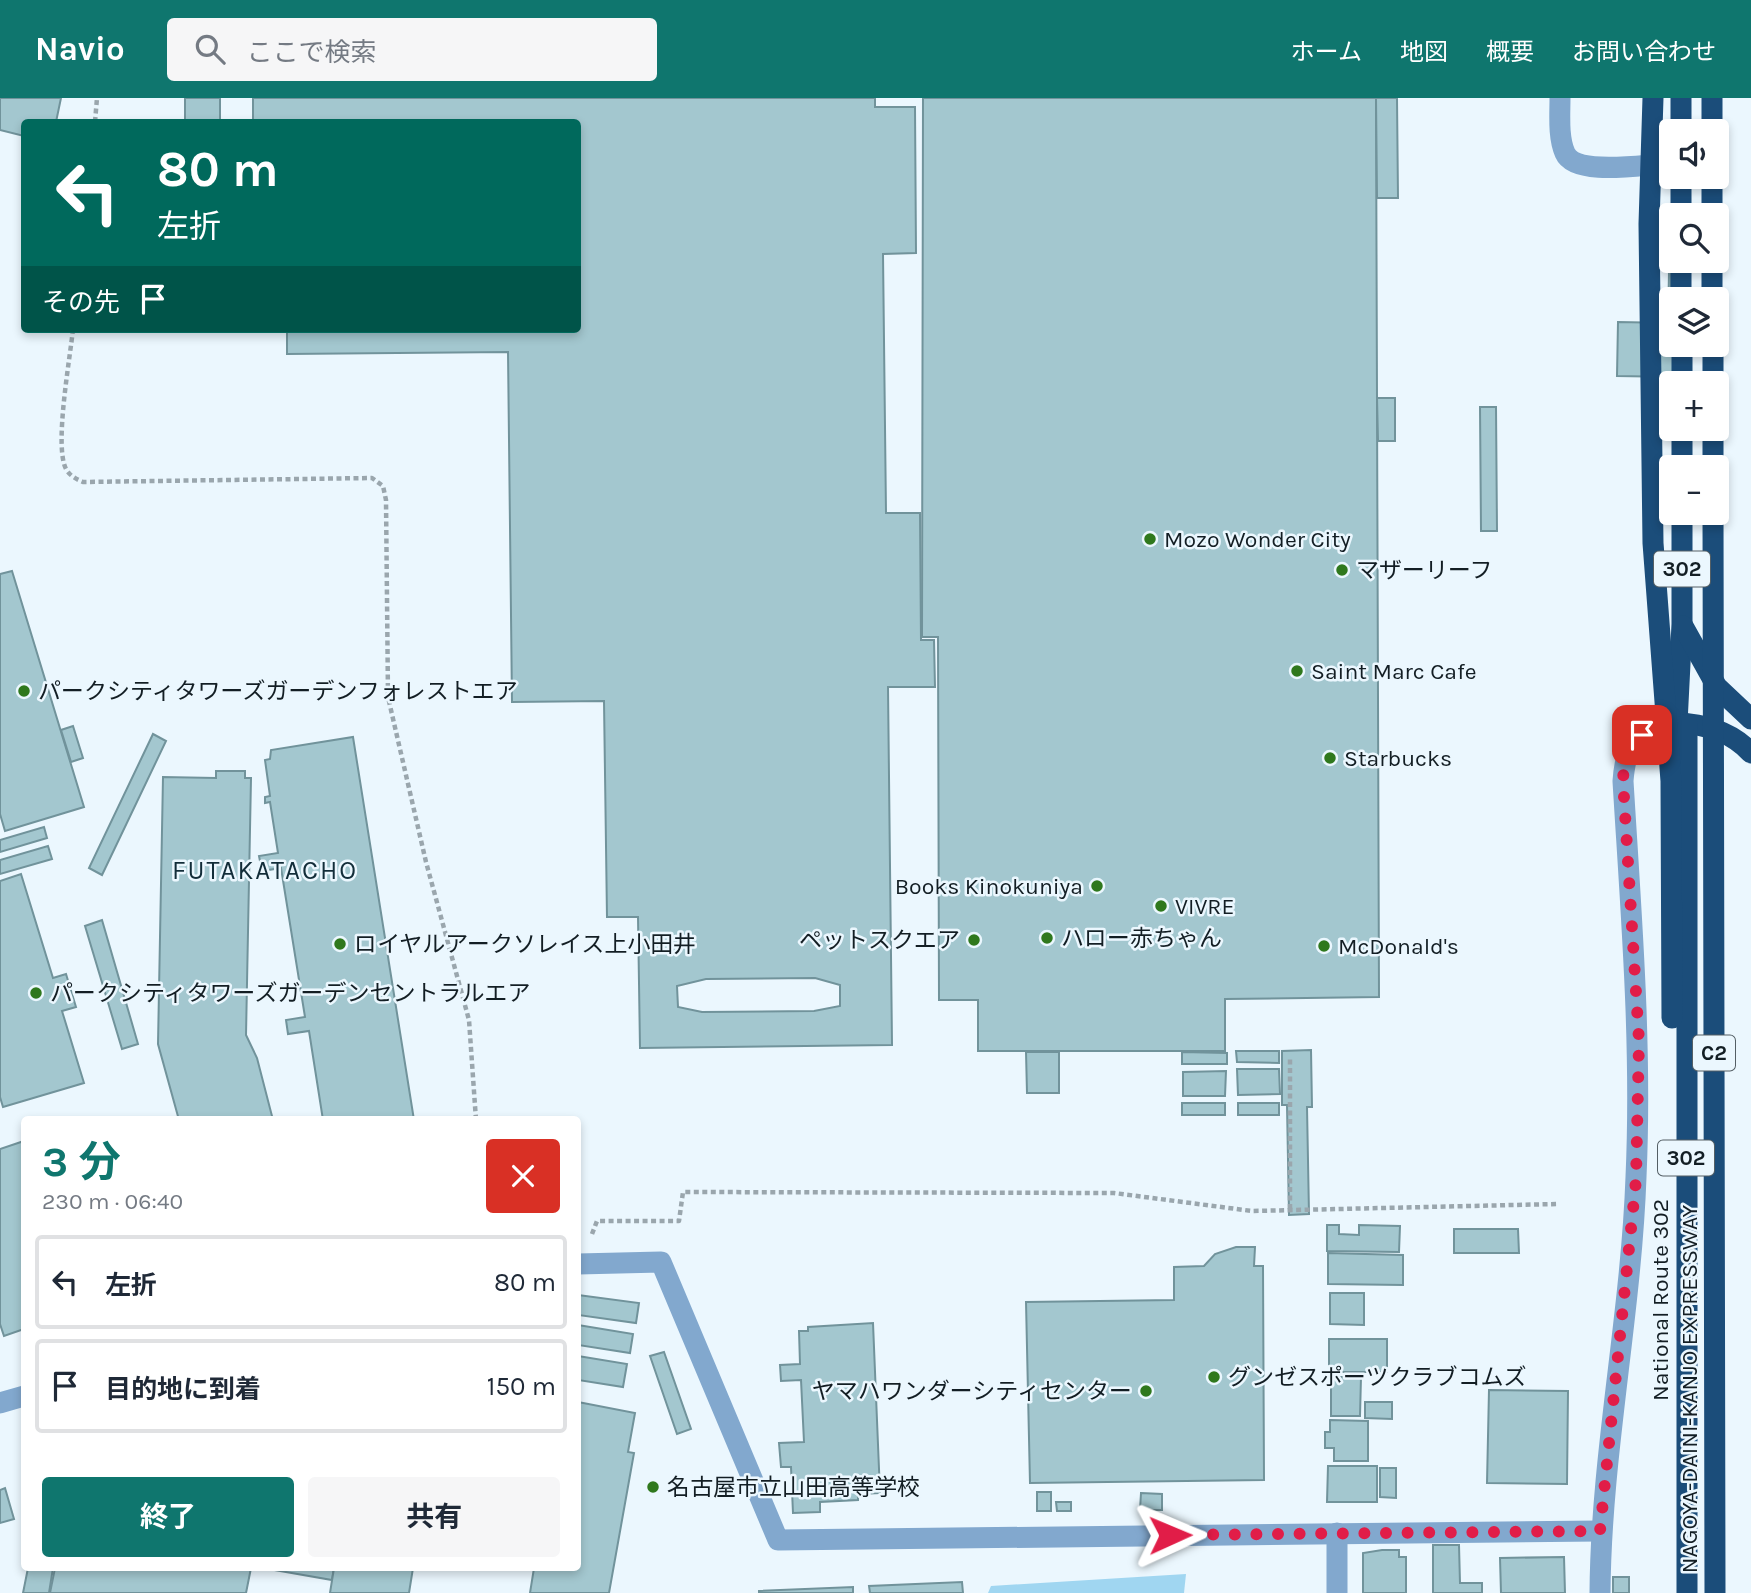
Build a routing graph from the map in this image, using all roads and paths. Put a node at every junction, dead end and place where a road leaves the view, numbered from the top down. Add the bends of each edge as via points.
1 (97, 98) edge
2 (1560, 98) edge
3 (1653, 98) edge
4 (1681, 98) edge
5 (1712, 98) edge
6 (95, 119) edge
7 (1681, 119) edge
8 (1712, 119) edge
9 (1659, 164) edge
10 (73, 333) edge
11 (1682, 525) edge
12 (1713, 525) edge
13 (1682, 624) junction
14 (1751, 719) edge
15 (1682, 724) junction
16 (1751, 753) edge
17 (1290, 1056) dead end
18 (476, 1116) edge
19 (1557, 1204) dead end
20 (1290, 1209) junction
21 (586, 1234) dead end
22 (581, 1264) edge
23 (21, 1397) edge
24 (0, 1402) edge
25 (1600, 1531) junction
26 (1338, 1533) junction
27 (1337, 1593) edge
28 (1600, 1593) edge
29 (1674, 1593) edge
30 (1687, 1593) edge
31 (1716, 1593) edge

1 - 6 path
2 - 9 street via 1564,151 1570,161 1584,167
3 - 29 highway, bridge via 1649,224 1653,543 1671,781
4 - 7 highway
5 - 8 highway
10 - 18 path via 61,444 73,478 83,482 372,478 383,486 388,697 469,1020
11 - 13 highway, National Route 302 / 302
12 - 31 highway, NAGOYA-DAINI-KANJO EXPRESSWAY / C2, bridge
13 - 14 highway via 1717,687
13 - 15 highway, National Route 302 / 302
15 - 16 highway via 1715,729
15 - 25 street via 1642,735 1625,758 1639,1041 1636,1180
15 - 30 highway, National Route 302 / 302
17 - 20 path
19 - 20 path
20 - 21 path via 1252,1210 1114,1194 683,1192 679,1221 597,1221 595,1234
22 - 26 street via 661,1262 778,1540
23 - 24 street
25 - 26 street
25 - 28 street
26 - 27 street

